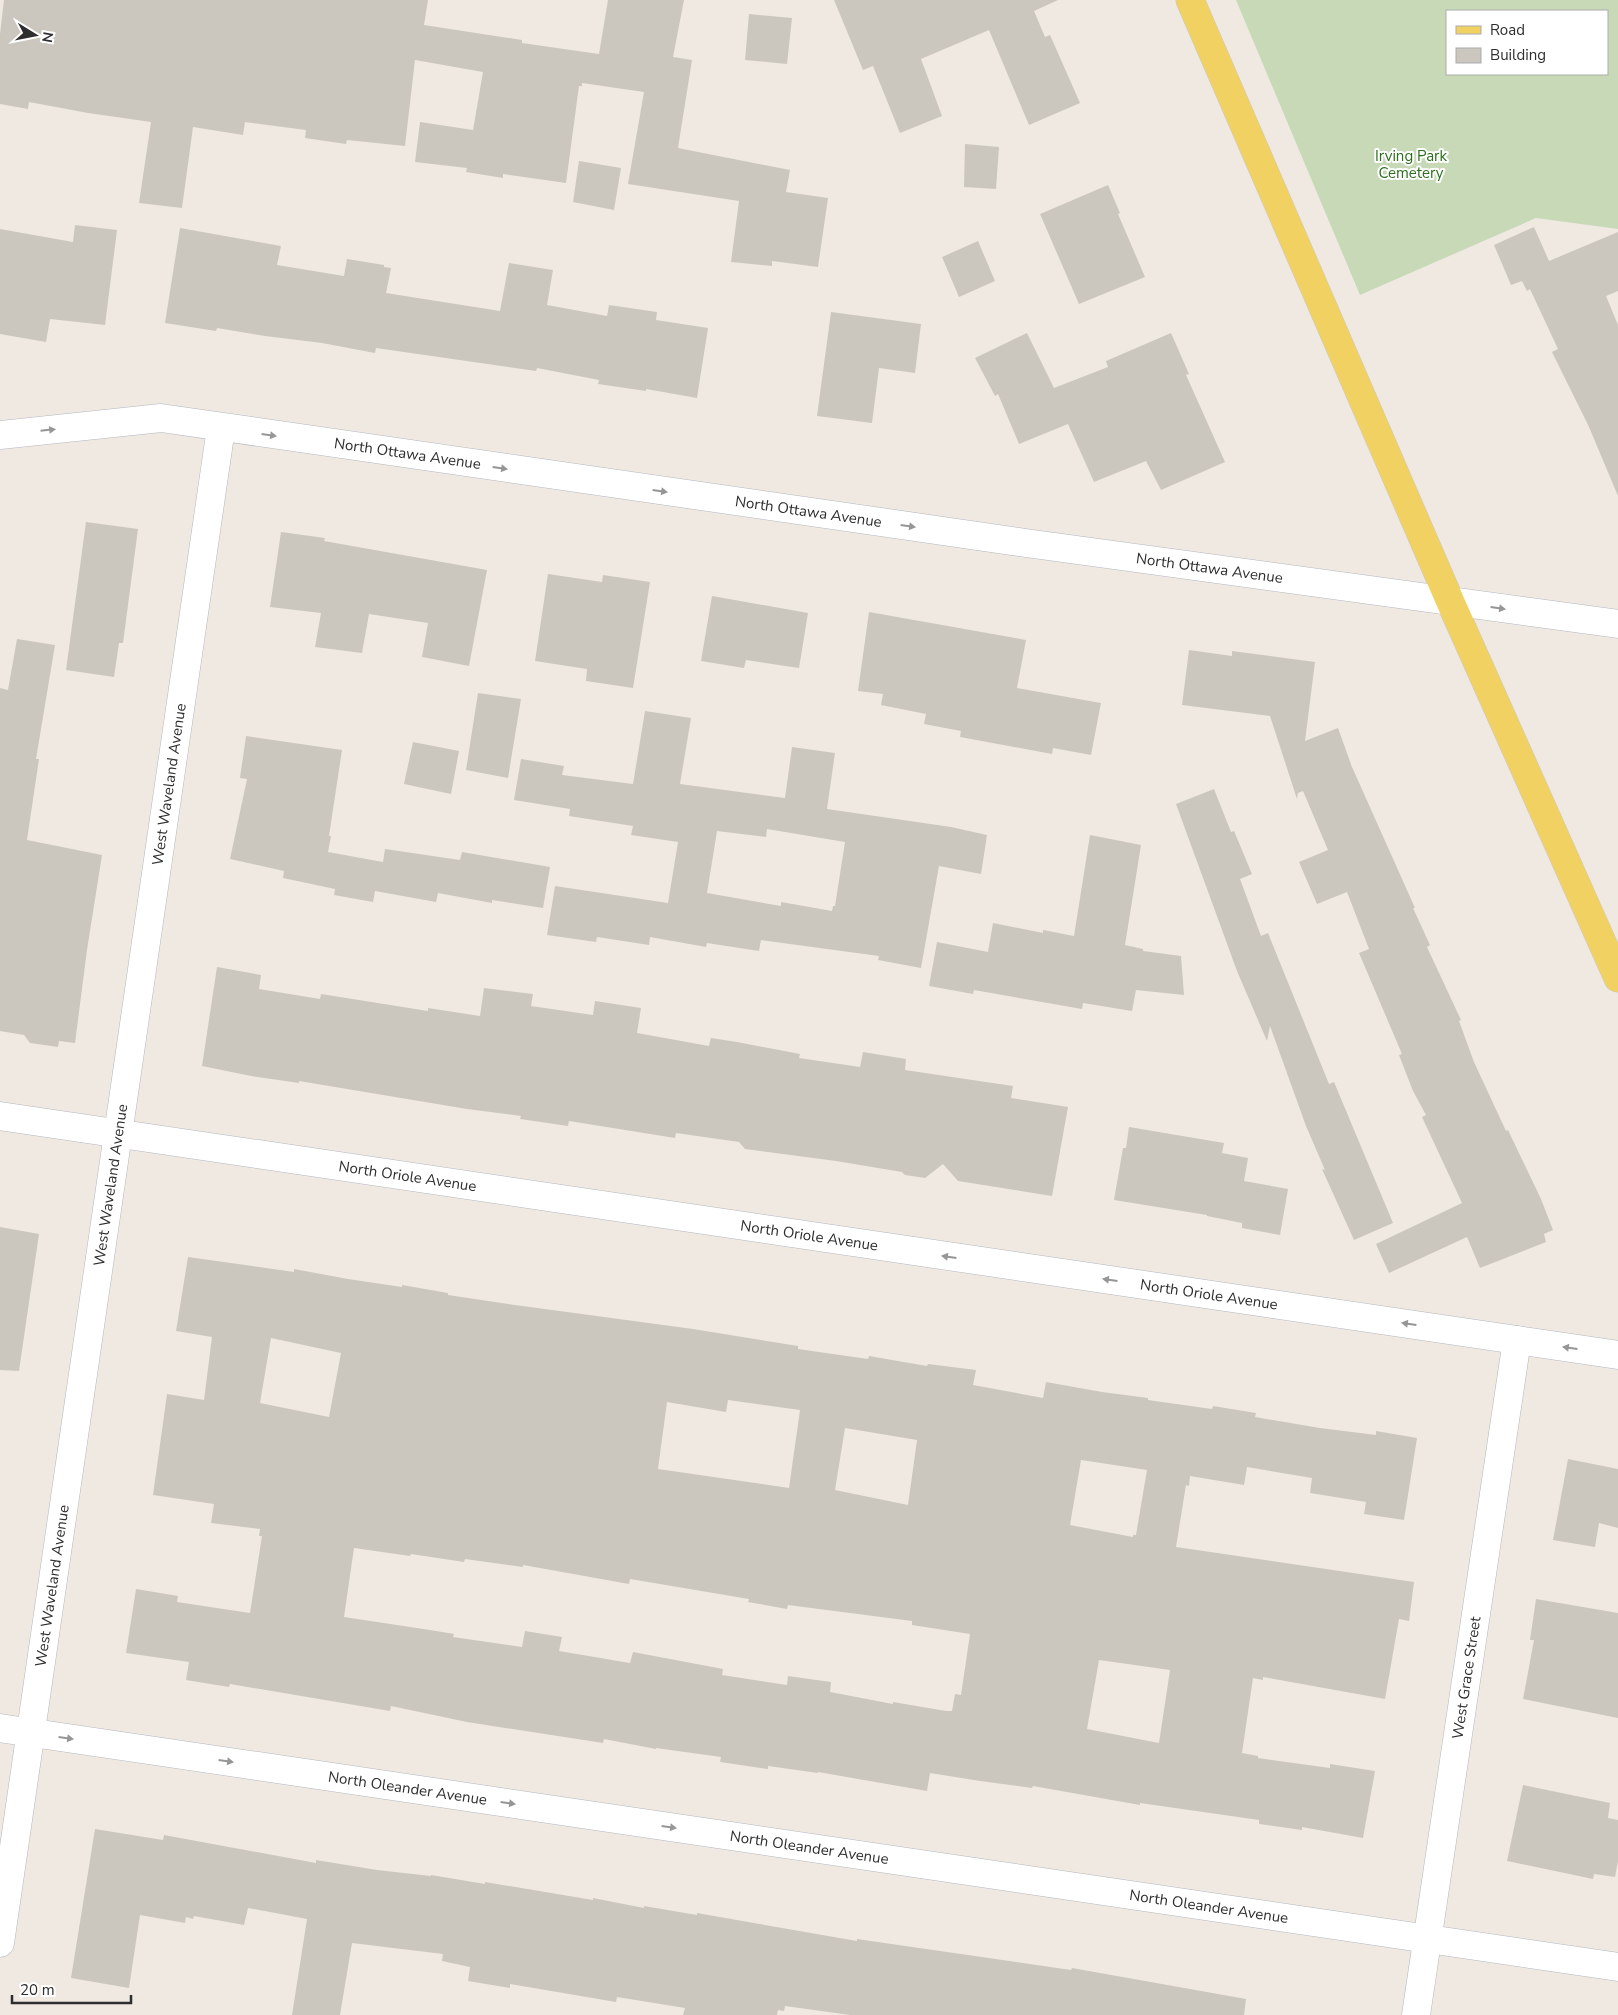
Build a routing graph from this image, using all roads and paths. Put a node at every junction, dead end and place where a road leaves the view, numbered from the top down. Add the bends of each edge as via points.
1 (1190, 0) edge
2 (221, 428) junction
3 (0, 435) edge
4 (1450, 601) junction
5 (1618, 624) edge
6 (1618, 978) edge
7 (0, 1116) edge
8 (118, 1134) junction
9 (1517, 1340) junction
10 (1618, 1355) edge
11 (0, 1728) edge
12 (31, 1732) junction
13 (1428, 1939) junction
14 (0, 1943) edge
15 (1618, 1967) edge
16 (1416, 2015) edge

1 - 4 main road
3 -> 2 street, North Ottawa Avenue via 161,418
2 -> 4 street, North Ottawa Avenue
2 - 8 street, West Waveland Avenue
4 -> 5 street, North Ottawa Avenue
4 - 6 main road
7 - 8 street, North Oriole Avenue
9 -> 8 street, North Oriole Avenue
8 - 12 street, West Waveland Avenue
10 -> 9 street, North Oriole Avenue
9 - 13 street, West Grace Street
11 - 12 street, North Oleander Avenue
12 -> 13 street, North Oleander Avenue
12 - 14 street, West Waveland Avenue
13 - 15 street, North Oleander Avenue
13 - 16 street, West Grace Street

